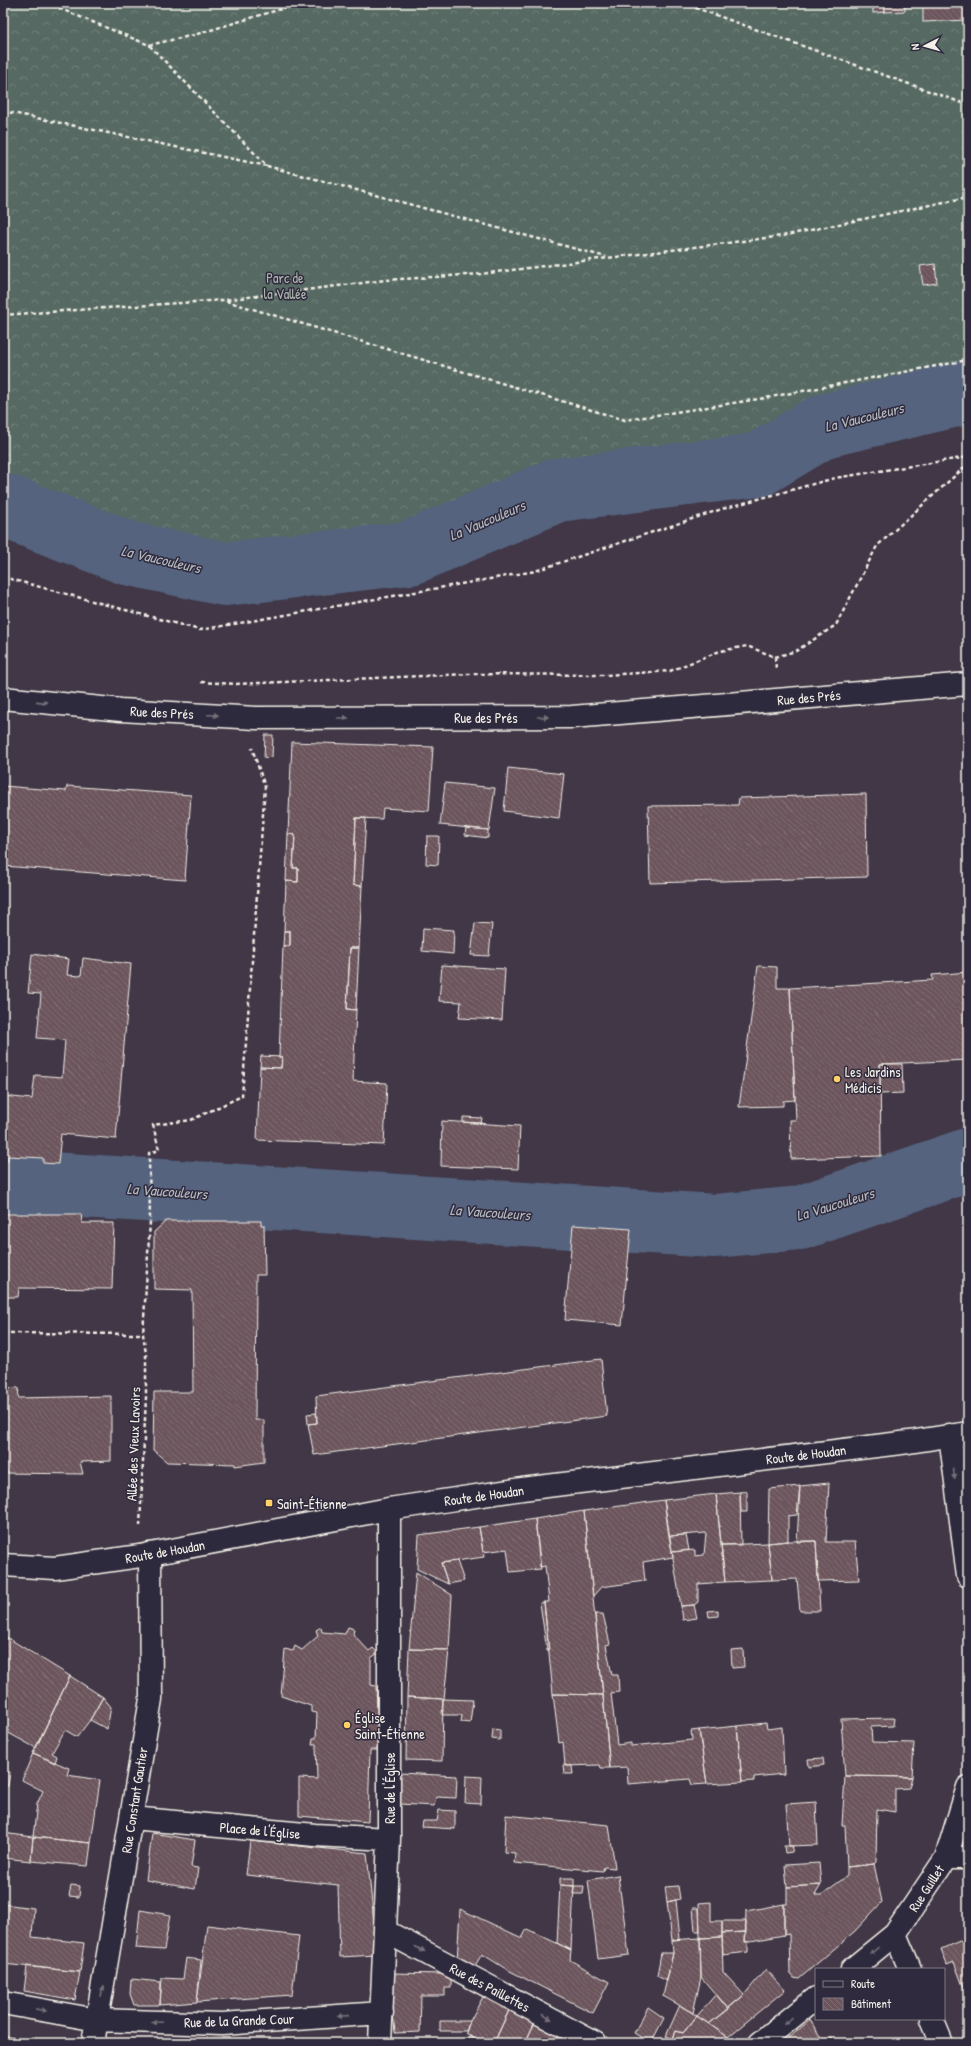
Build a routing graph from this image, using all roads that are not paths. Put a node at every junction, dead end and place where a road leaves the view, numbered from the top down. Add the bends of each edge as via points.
1 (968, 684) edge
2 (3, 698) edge
3 (959, 1434) edge
4 (390, 1509) junction
5 (145, 1555) junction
6 (3, 1565) edge
7 (968, 1576) edge
8 (968, 1787) edge
9 (132, 1818) junction
10 (389, 1839) junction
11 (946, 1858) junction
12 (968, 1858) edge
13 (385, 1931) junction
14 (895, 1934) junction
15 (853, 1968) edge
16 (910, 1968) edge
17 (815, 1999) edge
18 (3, 2003) edge
19 (382, 2013) junction
20 (97, 2020) junction
21 (932, 2020) edge
22 (93, 2043) edge
23 (380, 2043) edge
24 (595, 2043) edge
25 (760, 2043) edge
26 (942, 2043) edge

2 -> 1 street, Rue des Prés via 120,710 256,718 572,717
3 - 4 street, Route de Houdan via 522,1489
3 -> 7 street
4 - 5 street, Route de Houdan
4 - 10 street, Rue de l'Église
5 - 6 street, Route de Houdan via 55,1568
5 - 9 street, Rue Constant Gautier via 151,1699
8 - 11 street, Rue Guillet
9 - 10 street, Place de l'Église via 315,1835
20 -> 9 street, Rue Constant Gautier
10 - 13 street, Rue de l'Église
11 - 12 street
11 - 14 street, Rue Guillet
13 - 19 street, Rue de l'Église
13 -> 24 street, Rue des Paillettes
14 -> 15 street, Rue Guillet
14 - 16 street
17 -> 25 street
18 -> 20 street, Rue de la Grande Cour
19 -> 20 street, Rue de la Grande Cour via 222,2024
19 - 23 street, Rue de l'Église
20 - 22 street, Rue Constant Gautier
21 - 26 street

